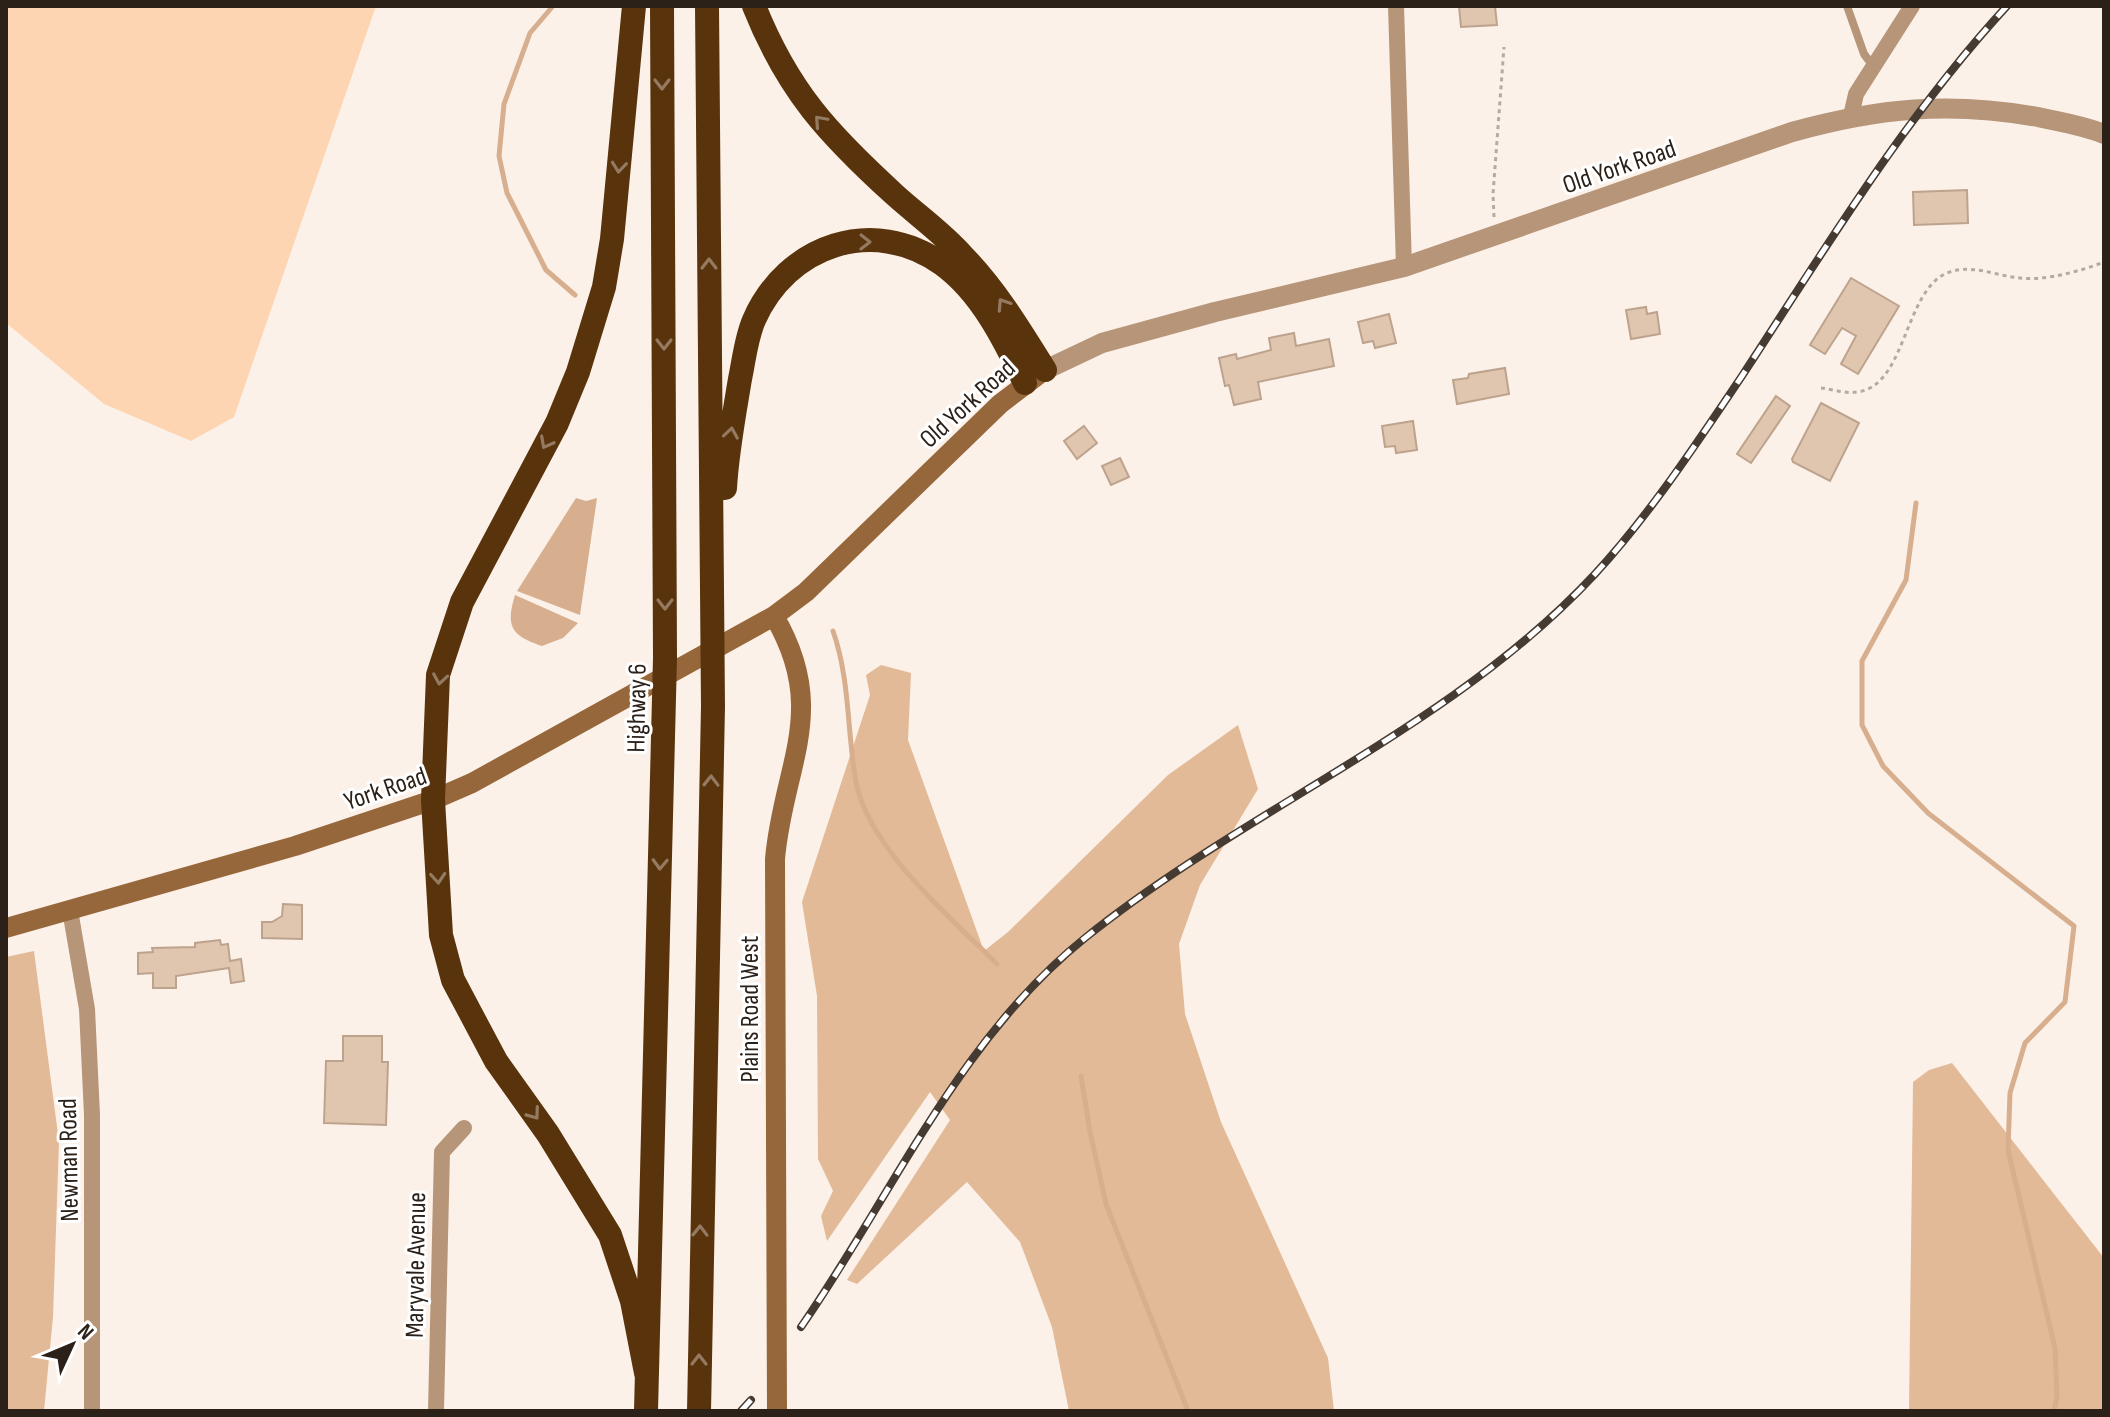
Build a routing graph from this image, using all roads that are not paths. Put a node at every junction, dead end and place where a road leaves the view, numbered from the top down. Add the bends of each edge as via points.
1 (634, 6) edge
2 (662, 6) edge
3 (707, 6) edge
4 (754, 6) edge
5 (1396, 6) edge
6 (1847, 6) edge
7 (1912, 6) edge
8 (1874, 67) junction
9 (1851, 116) junction
10 (2104, 134) edge
11 (1404, 267) junction
12 (1035, 376) junction
13 (774, 616) junction
14 (754, 629) joint
15 (713, 706) junction
16 (433, 800) junction
17 (70, 910) junction
18 (6, 928) edge
19 (464, 1128) dead end
20 (646, 1373) junction
21 (92, 1411) edge
22 (436, 1411) edge
23 (646, 1411) edge
24 (699, 1411) edge
25 (777, 1411) edge

1 -> 16 highway via 604,287 557,423 462,602 438,675
2 -> 20 highway, Highway 6 via 665,658
15 -> 3 highway
12 -> 4 highway via 994,291 811,110 769,44
5 - 11 street
6 - 8 lane
7 - 8 street
8 - 9 street via 1856,94
9 - 10 street, Old York Road via 1899,109 2004,111
9 - 11 street, Old York Road
11 - 12 street, Old York Road via 1102,343
12 - 13 main road, Old York Road
15 -> 12 highway via 726,465 739,385 754,321 789,269 843,242 870,241 919,251 942,264 980,303
13 - 14 main road, Old York Road
13 - 25 main road, Plains Road West via 792,654 802,718 775,859
14 - 16 main road, York Road
24 -> 15 highway
16 - 17 main road, York Road via 295,846
16 -> 20 highway via 441,935 453,980 496,1061 610,1235 632,1301
17 - 18 main road, York Road
17 - 21 street, Newman Road via 87,1009 92,1115
19 - 22 street, Maryvale Avenue via 442,1152
20 - 23 highway, Highway 6

